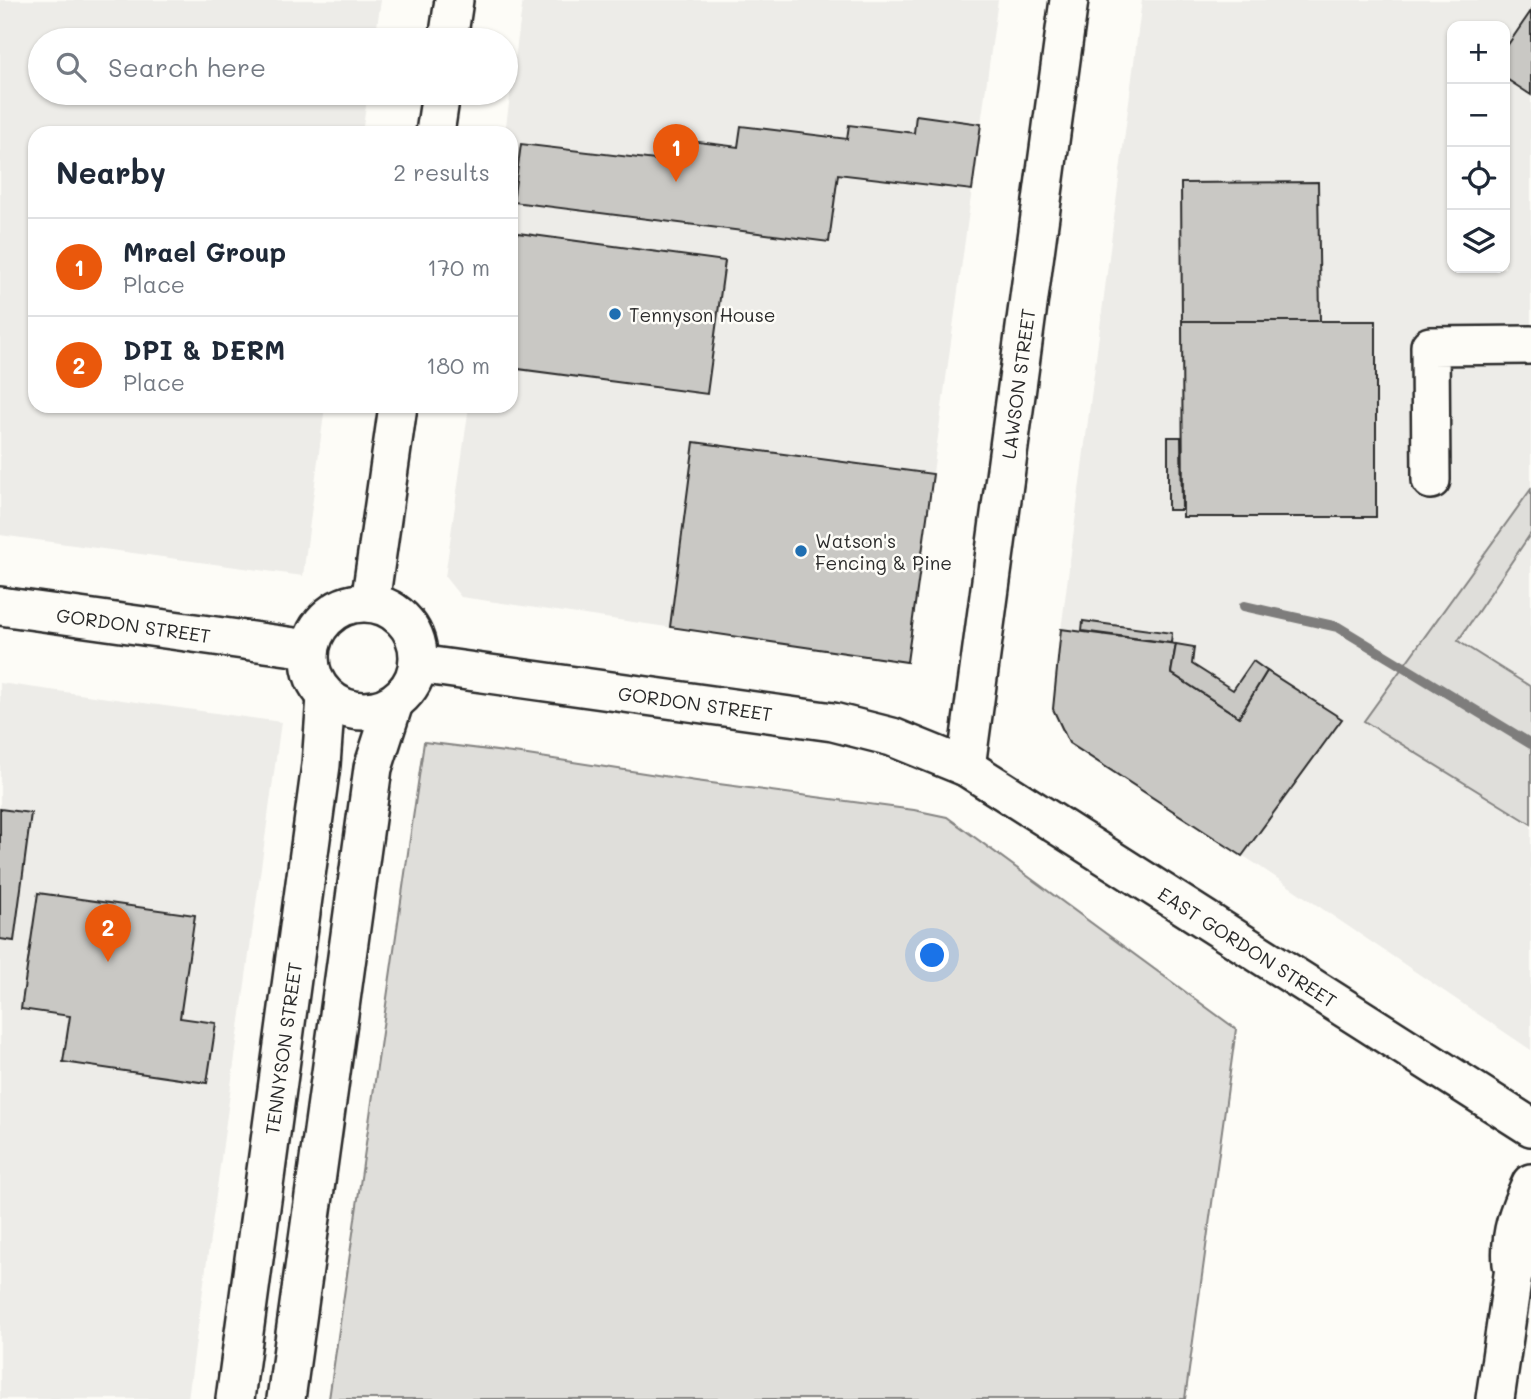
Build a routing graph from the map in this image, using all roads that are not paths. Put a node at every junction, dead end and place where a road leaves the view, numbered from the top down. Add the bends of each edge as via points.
1 (454, 0) edge
2 (1069, 0) edge
3 (450, 28) edge
4 (439, 105) edge
5 (436, 126) edge
6 (1531, 345) edge
7 (397, 413) edge
8 (1431, 480) dead end
9 (370, 603) junction
10 (0, 606) edge
11 (309, 649) junction
12 (418, 664) junction
13 (326, 697) junction
14 (394, 703) junction
15 (966, 767) junction
16 (273, 1115) junction
17 (324, 1122) junction
18 (1531, 1127) edge
19 (1531, 1182) edge
20 (1531, 1237) edge
21 (1513, 1275) junction
22 (241, 1355) junction
23 (291, 1362) junction
24 (235, 1399) edge
25 (286, 1399) edge
26 (1495, 1399) edge

1 - 3 street
2 - 15 street, LAWSON STREET
4 - 5 street
6 - 8 street via 1430,346
7 - 9 street
9 - 11 street via 345,606 324,619
9 - 12 street via 401,617 418,647
10 - 11 street, GORDON STREET
11 - 13 street via 313,675
12 - 14 street via 414,679
12 - 15 street, GORDON STREET via 833,722 892,737
13 - 14 street via 359,712
13 - 16 street, TENNYSON STREET via 321,765
14 - 17 street via 373,768
15 - 18 street, EAST GORDON STREET
16 - 17 street
16 - 22 street, TENNYSON STREET
17 - 23 street
19 - 21 street via 1516,1216
20 - 21 street
21 - 26 street
22 - 23 street
22 - 24 street, TENNYSON STREET
23 - 25 street

